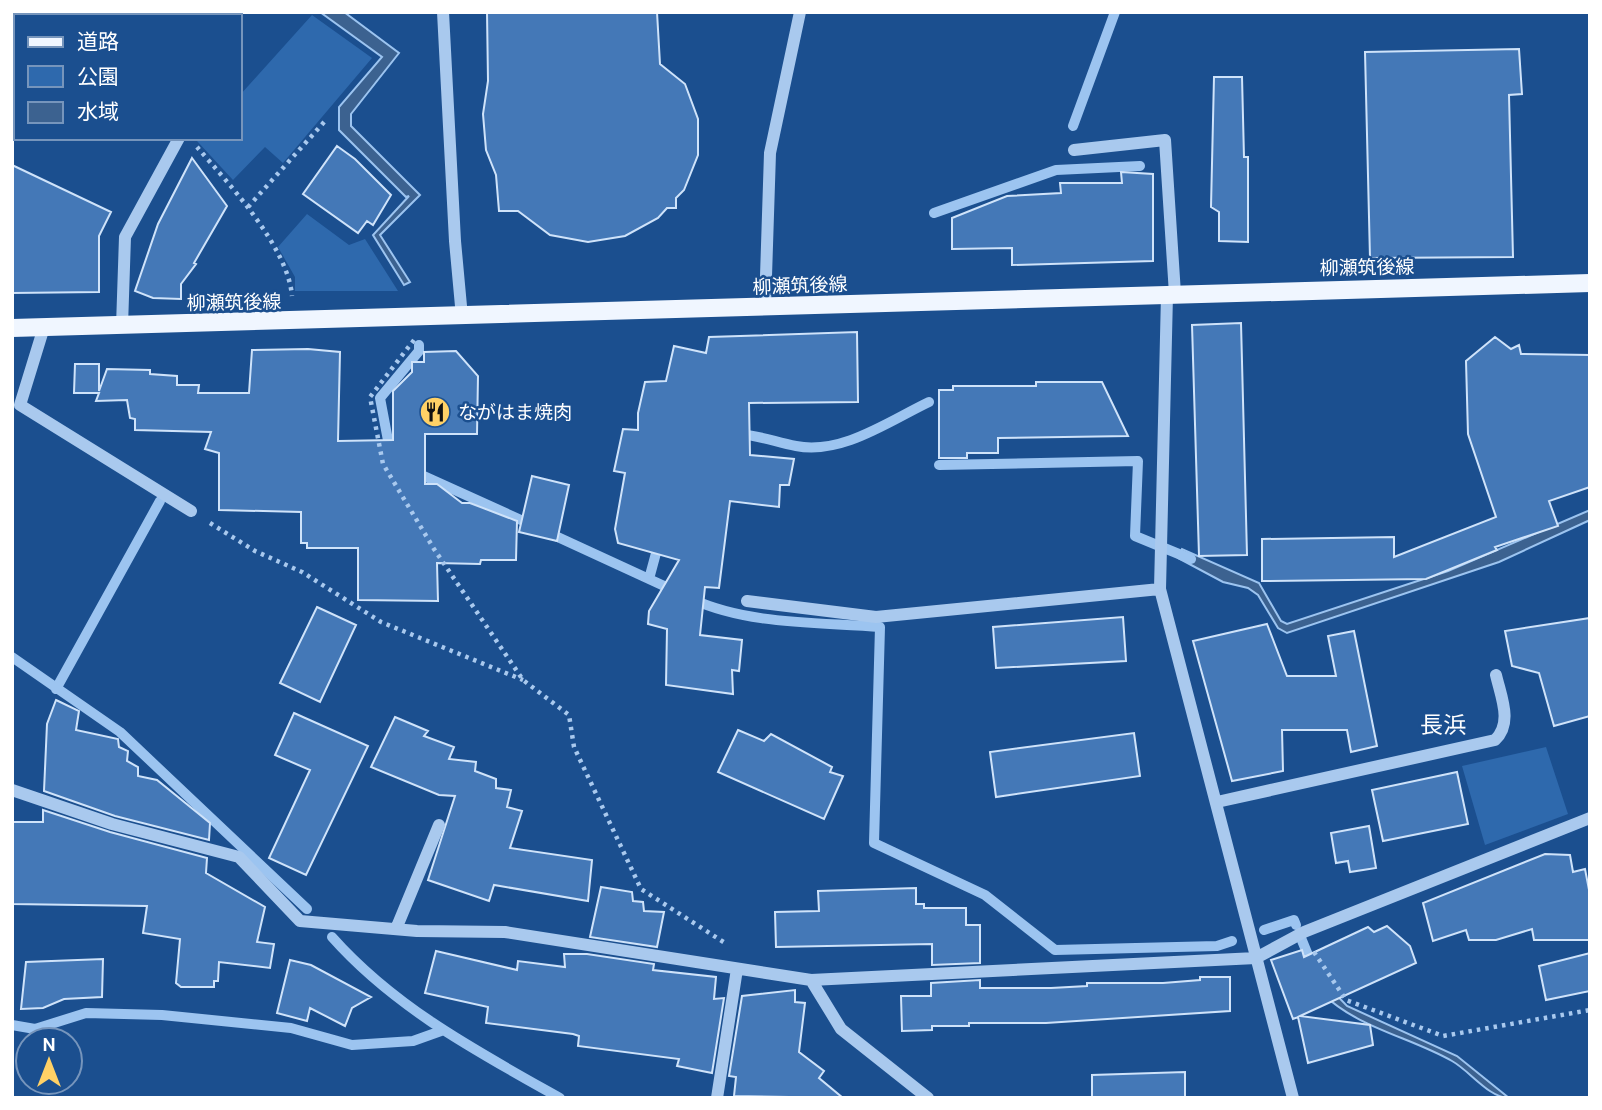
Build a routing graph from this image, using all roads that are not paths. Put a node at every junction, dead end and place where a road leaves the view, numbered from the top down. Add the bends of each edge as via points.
1 (443, 12) edge
2 (800, 12) edge
3 (178, 140) edge
4 (1073, 150) dead end
5 (1590, 282) edge
6 (1171, 295) junction
7 (765, 307) junction
8 (462, 317) junction
9 (122, 326) junction
10 (44, 327) junction
11 (12, 328) edge
12 (191, 511) road end
13 (1160, 589) junction
14 (747, 601) dead end
15 (1496, 676) dead end
16 (12, 790) edge
17 (1217, 802) junction
18 (1590, 818) edge
19 (439, 825) dead end
20 (396, 929) junction
21 (1256, 957) junction
22 (737, 969) junction
23 (811, 980) junction
24 (718, 1098) edge
25 (928, 1098) edge
26 (1293, 1098) edge

1 - 8 street
2 - 7 street via 770,153
3 - 9 street via 125,237
4 - 6 street via 1165,140
5 - 6 main road, 柳瀬筑後線
6 - 7 main road, 柳瀬筑後線
6 - 13 street
7 - 8 main road, 柳瀬筑後線
8 - 9 main road, 柳瀬筑後線
9 - 10 main road, 柳瀬筑後線
10 - 11 main road, 柳瀬筑後線
10 - 12 street via 20,405
13 - 14 street via 876,617
13 - 17 street
15 - 17 street via 1506,724 1495,740
16 - 20 street via 112,824 239,857 300,921
17 - 21 street
18 - 21 street via 1304,932
19 - 20 street
20 - 22 street via 505,932
21 - 23 street
21 - 26 street
22 - 23 street
22 - 24 street
23 - 25 street via 841,1029

